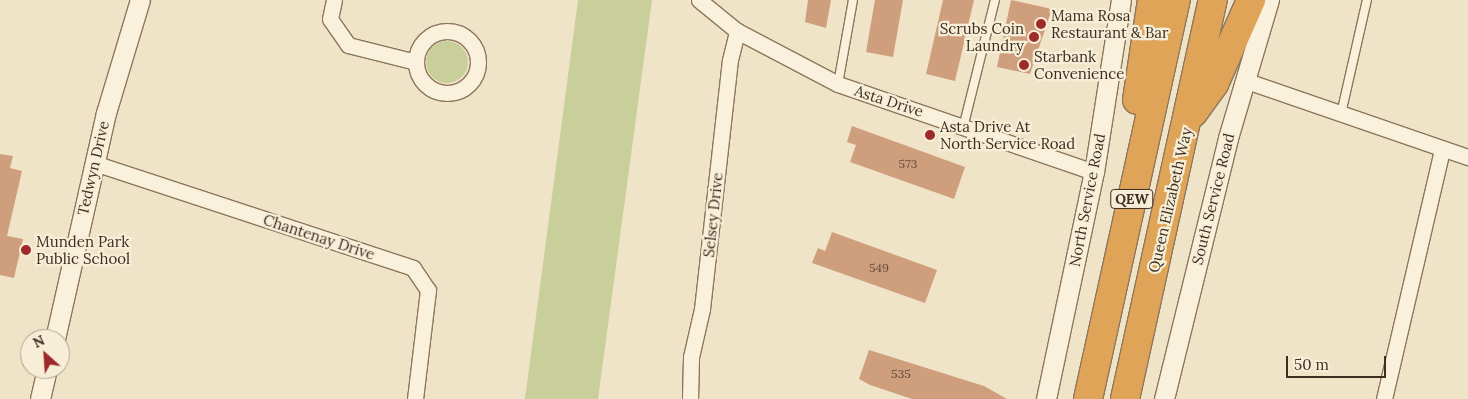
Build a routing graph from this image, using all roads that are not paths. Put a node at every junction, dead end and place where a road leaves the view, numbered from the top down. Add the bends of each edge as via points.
1 (140, 0) edge
2 (334, 0) edge
3 (700, 0) edge
4 (852, 0) edge
5 (995, 0) edge
6 (1121, 0) edge
7 (1152, 0) edge
8 (1176, 0) edge
9 (1213, 0) edge
10 (1251, 0) edge
11 (1269, 0) edge
12 (1367, 0) edge
13 (737, 32) junction
14 (416, 62) junction
15 (1244, 80) junction
16 (838, 84) junction
17 (1341, 114) junction
18 (1188, 120) junction
19 (964, 124) junction
20 (1442, 149) junction
21 (1468, 157) edge
22 (94, 163) junction
23 (1094, 172) junction
24 (1108, 308) junction
25 (57, 329) edge
26 (45, 379) edge
27 (40, 399) edge
28 (415, 399) edge
29 (690, 399) edge
30 (1046, 399) edge
31 (1088, 399) edge
32 (1125, 399) edge
33 (1164, 399) edge
34 (1384, 399) edge

1 - 22 street, Tedwyn Drive
2 - 14 street via 330,19 348,45
3 - 13 street, Asta Drive
4 - 16 lane
5 - 19 lane
6 - 23 street, North Service Road
7 - 24 highway
8 - 24 highway, QEW
9 - 18 highway, Queen Elizabeth Way / QEW
10 - 18 highway via 1214,84
11 - 15 street, South Service Road
12 - 17 lane
13 - 16 street, Asta Drive
13 - 29 street, Selsey Drive via 730,60 702,309 691,356
14 - 14 street via 427,85 452,93 470,82 478,63 472,45 448,31 422,44
15 - 17 street
15 - 33 street, South Service Road
16 - 19 street, Asta Drive
17 - 20 street
18 - 32 highway, Queen Elizabeth Way / QEW
19 - 23 street, Asta Drive
20 - 21 street
20 - 34 street
22 - 25 street, Tedwyn Drive
22 - 28 street, Chantenay Drive via 413,268 428,290
23 - 30 street, North Service Road
24 - 31 highway, QEW
26 - 27 street

